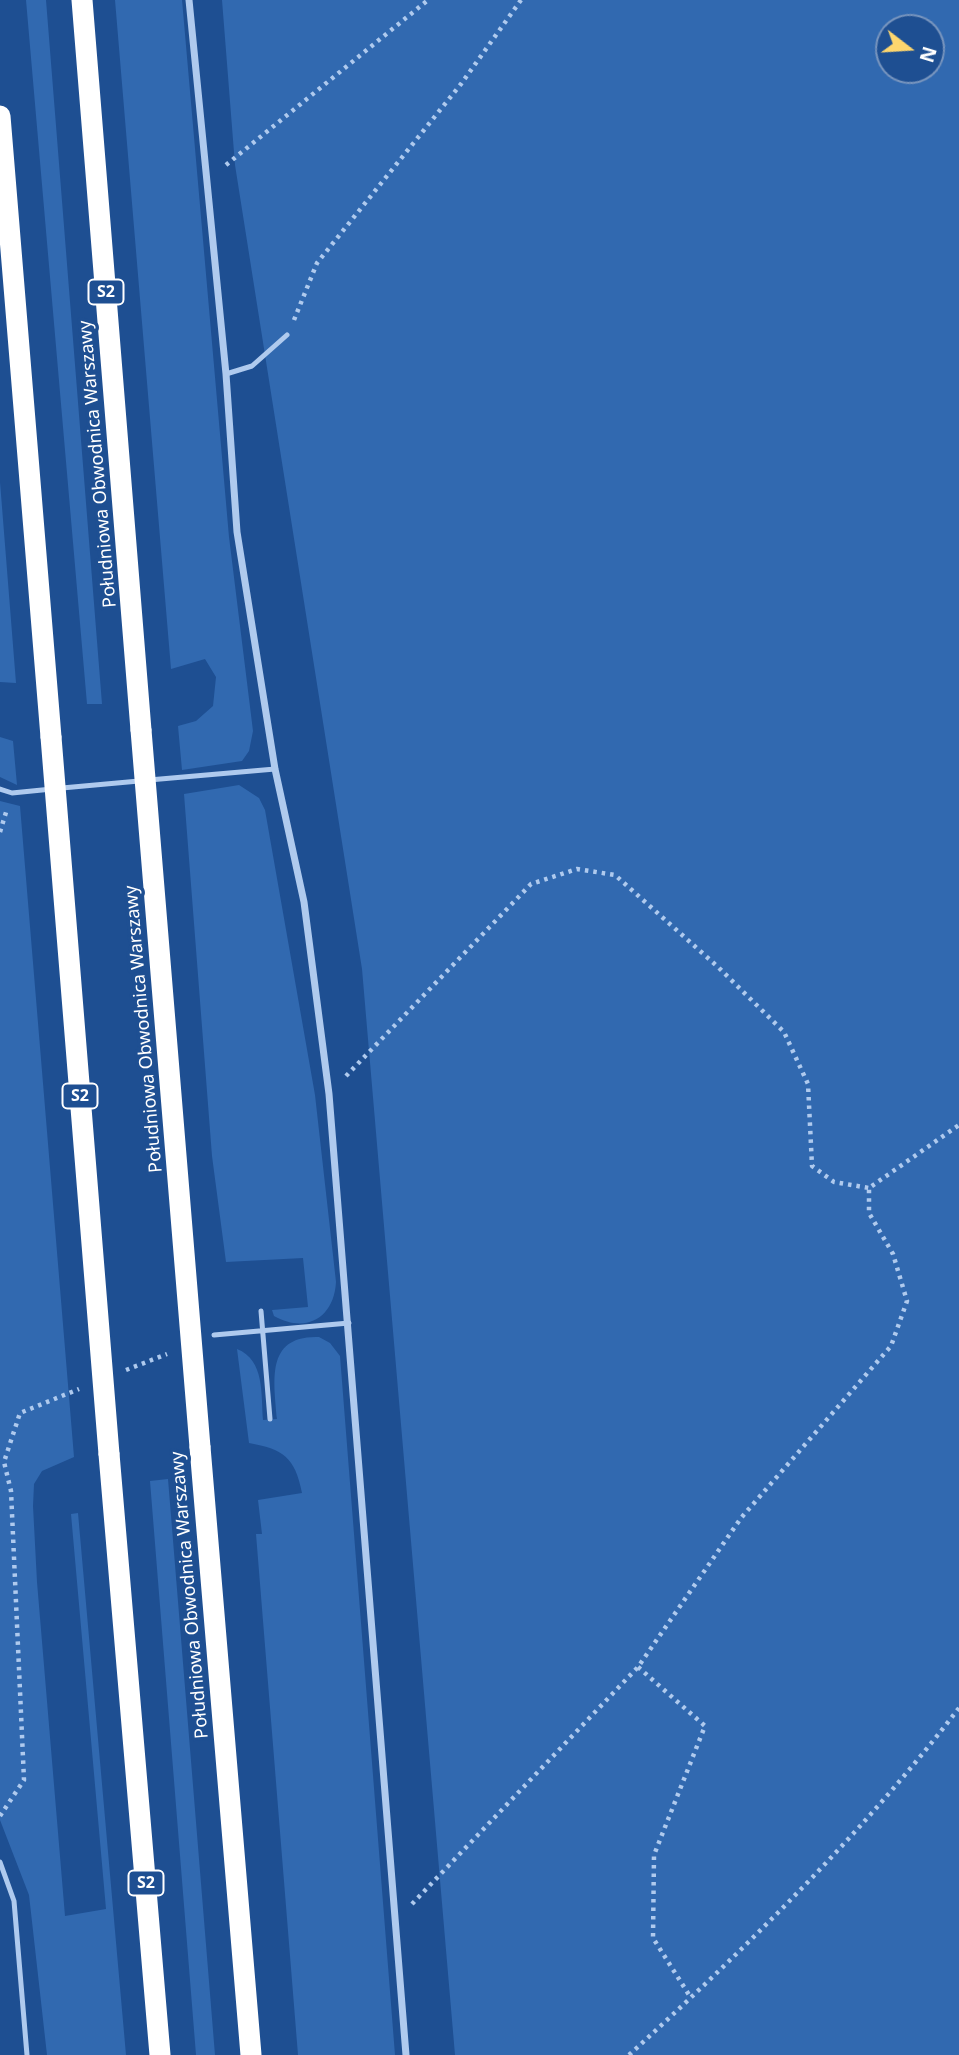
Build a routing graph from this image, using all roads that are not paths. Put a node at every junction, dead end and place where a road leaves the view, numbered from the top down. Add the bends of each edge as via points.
1 (82, 0) edge
2 (190, 0) edge
3 (0, 117) edge
4 (287, 335) road end
5 (226, 374) junction
6 (275, 769) junction
7 (0, 789) edge
8 (261, 1311) dead end
9 (349, 1322) junction
10 (263, 1331) junction
11 (214, 1335) road end
12 (270, 1419) dead end
13 (0, 1862) edge
14 (27, 2055) edge
15 (160, 2055) edge
16 (251, 2055) edge
17 (406, 2055) edge

1 - 16 highway, Południowa Obwodnica Warszawy / S2, bridge
2 - 5 street
3 - 15 highway, S2, bridge
4 - 5 lane via 252,366
5 - 6 street via 237,532
6 - 7 lane via 12,793
6 - 9 street via 304,902 329,1094
8 - 10 lane
9 - 10 lane
9 - 17 street
10 - 11 lane
10 - 12 lane
13 - 14 lane via 13,1901

